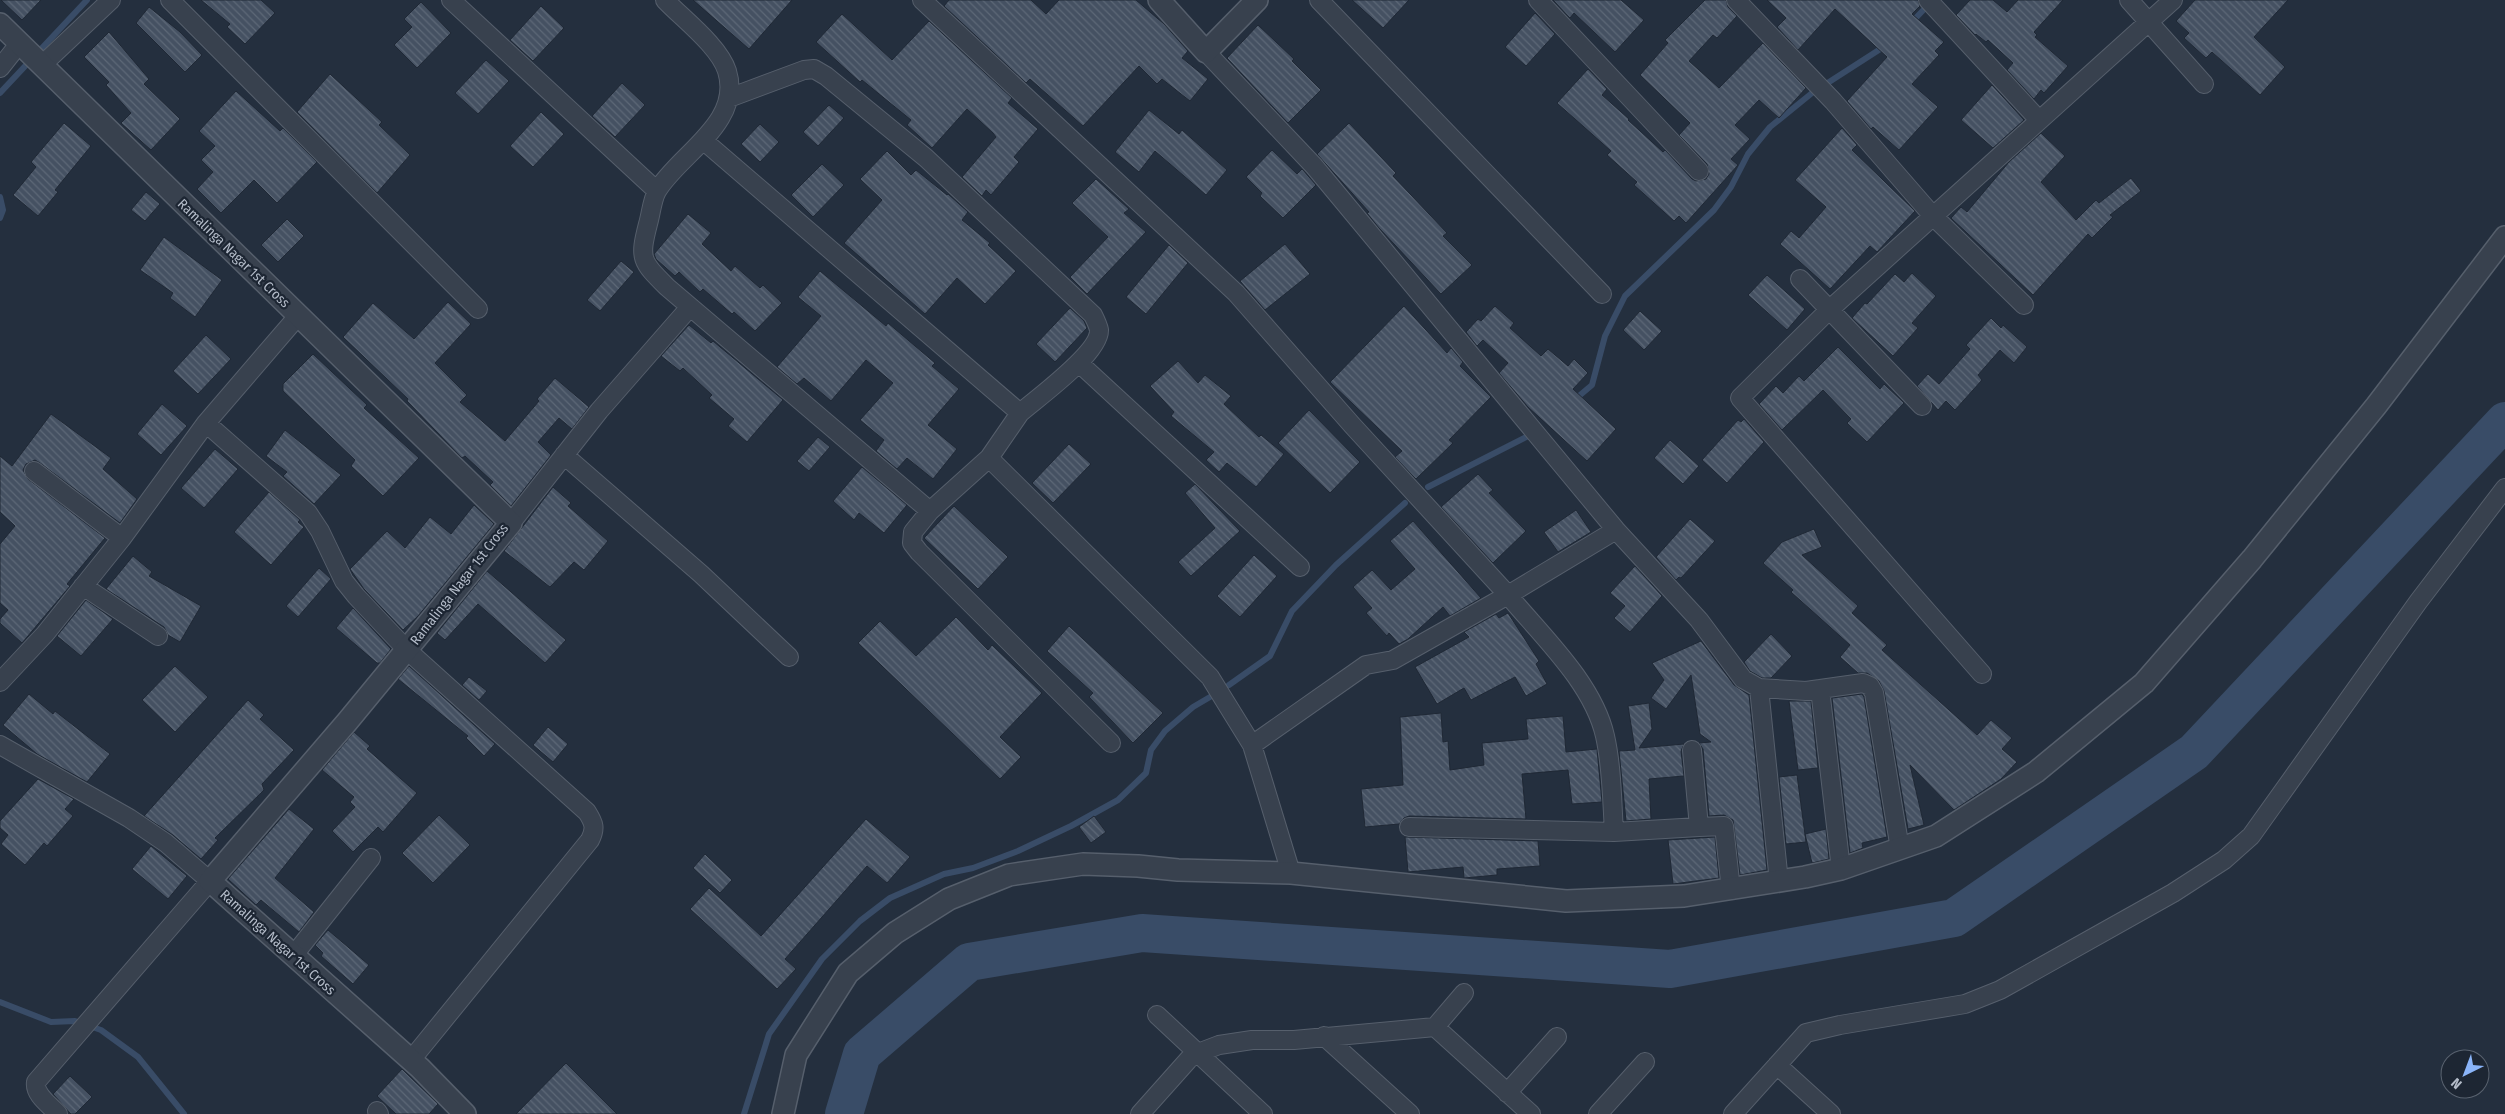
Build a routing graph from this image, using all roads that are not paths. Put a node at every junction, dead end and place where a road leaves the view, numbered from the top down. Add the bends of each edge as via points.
1 (112, 0) edge
2 (170, 0) edge
3 (451, 0) edge
4 (665, 0) edge
5 (922, 0) edge
6 (1159, 0) edge
7 (1258, 0) edge
8 (1319, 0) edge
9 (1538, 0) edge
10 (1736, 0) edge
11 (2129, 0) edge
12 (2173, 0) edge
13 (1933, 5) edge
14 (2150, 22) junction
15 (0, 24) edge
16 (19, 44) junction
17 (1206, 52) junction
18 (42, 65) junction
19 (0, 68) edge
20 (2204, 84) dead end
21 (729, 98) junction
22 (2039, 120) junction
23 (704, 141) junction
24 (1698, 171) dead end
25 (657, 191) junction
26 (1932, 216) junction
27 (2505, 238) edge
28 (1800, 279) dead end
29 (1602, 294) dead end
30 (2024, 305) dead end
31 (690, 306) junction
32 (478, 309) dead end
33 (1829, 310) junction
34 (298, 316) junction
35 (1079, 363) junction
36 (1922, 406) dead end
37 (1020, 413) junction
38 (206, 424) junction
39 (564, 455) junction
40 (989, 458) junction
41 (34, 471) dead end
42 (2505, 488) edge
43 (930, 511) junction
44 (511, 523) junction
45 (1616, 530) junction
46 (122, 538) junction
47 (1300, 567) dead end
48 (84, 586) junction
49 (1508, 596) junction
50 (158, 636) dead end
51 (407, 650) junction
52 (789, 657) dead end
53 (1982, 674) dead end
54 (0, 682) edge
55 (1759, 688) junction
56 (1820, 689) junction
57 (1112, 743) dead end
58 (0, 745) edge
59 (1252, 745) junction
60 (1692, 750) dead end
61 (1409, 827) dead end
62 (1699, 827) junction
63 (1614, 832) junction
64 (1900, 849) junction
65 (371, 858) dead end
66 (1841, 869) junction
67 (1291, 873) junction
68 (210, 881) junction
69 (1779, 882) junction
70 (1731, 890) junction
71 (293, 956) junction
72 (1464, 993) dead end
73 (1157, 1015) dead end
74 (1435, 1027) junction
75 (1324, 1036) junction
76 (1557, 1037) dead end
77 (1198, 1053) junction
78 (411, 1060) junction
79 (1645, 1062) dead end
80 (1777, 1065) junction
81 (1507, 1093) junction
82 (58, 1114) edge
83 (464, 1114) edge
84 (783, 1114) edge
85 (1140, 1114) edge
86 (1264, 1114) edge
87 (1410, 1114) edge
88 (1531, 1114) edge
89 (1598, 1114) edge
90 (1733, 1114) edge
91 (1831, 1114) edge

1 - 18 street
2 - 32 street
3 - 25 street
4 - 21 street via 713,48 727,71
5 - 49 street via 1236,293
6 - 17 street
7 - 17 street
8 - 29 street
9 - 24 street
10 - 26 street via 1814,80
11 - 14 street
12 - 14 street
13 - 22 street
14 - 20 street
14 - 22 street
15 - 16 street
16 - 18 street, Ramalinga Nagar 1st Cross
16 - 19 street
17 - 45 street via 1314,166
18 - 34 street, Ramalinga Nagar 1st Cross
21 - 23 street
21 - 35 street via 804,70 814,70 826,76 926,158 1094,315 1099,329 1096,340
22 - 26 street
23 - 25 street
23 - 37 street
25 - 31 street via 643,255 654,274
26 - 30 street
26 - 33 street
27 - 64 street via 2358,429 2252,559 2144,683 2036,772 1936,836
28 - 33 street
31 - 39 street
31 - 43 street
33 - 36 street
33 - 53 street via 1740,398
34 - 38 street
34 - 44 street, Ramalinga Nagar 1st Cross
35 - 37 street
35 - 47 street
37 - 40 street
38 - 46 street
38 - 51 street via 308,513 320,530 344,581
39 - 44 street
39 - 52 street via 702,574
40 - 43 street
40 - 59 street via 1210,678
41 - 46 street
42 - 80 street via 2418,602 2251,836 2224,860 2174,893 2000,990 1965,1004 1806,1033
43 - 57 street via 914,532 912,543 919,552
44 - 51 street, Ramalinga Nagar 1st Cross
45 - 49 street
45 - 55 street via 1699,620 1742,679
46 - 48 street
48 - 50 street
48 - 54 street
49 - 59 street via 1392,660 1366,665
49 - 63 street via 1578,680 1598,715 1607,750
51 - 68 street, Ramalinga Nagar 1st Cross
51 - 78 street via 587,812 595,830
55 - 56 street
55 - 69 street
56 - 64 street via 1863,683 1873,689
56 - 66 street
58 - 68 street via 128,818 166,843
59 - 67 street
60 - 62 street
61 - 63 street
62 - 63 street
62 - 70 street via 1724,826
64 - 66 street
65 - 71 street
66 - 69 street
67 - 70 street via 1566,900 1684,896
67 - 84 street via 1083,864 1009,875 949,899 895,933 848,973 796,1056
68 - 71 street, Ramalinga Nagar 1st Cross
68 - 82 street via 36,1082 38,1094
69 - 70 street
71 - 78 street, Ramalinga Nagar 1st Cross
72 - 74 street
73 - 77 street
74 - 75 street
74 - 81 street
75 - 77 street via 1252,1040 1219,1045
75 - 87 street
76 - 81 street
77 - 85 street
77 - 86 street
78 - 83 street, Ramalinga Nagar 1st Cross
79 - 89 street
80 - 90 street
80 - 91 street
81 - 88 street

